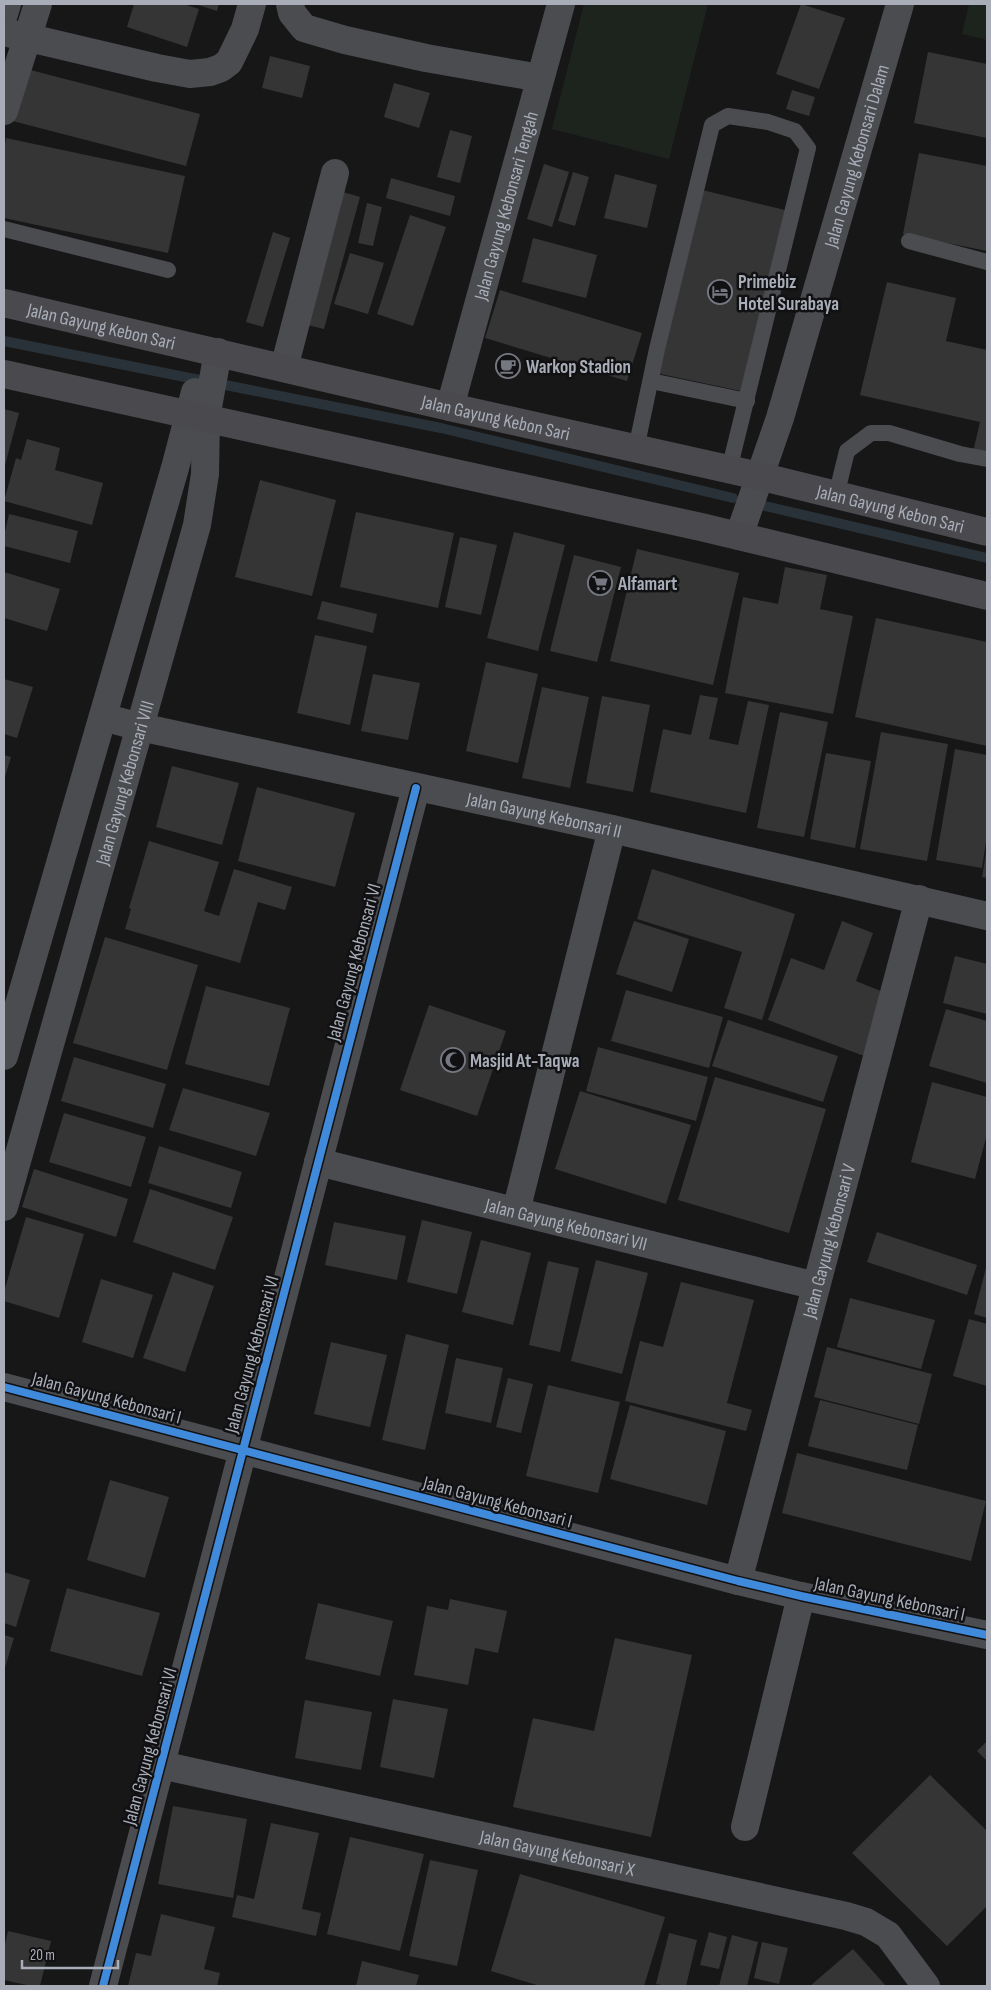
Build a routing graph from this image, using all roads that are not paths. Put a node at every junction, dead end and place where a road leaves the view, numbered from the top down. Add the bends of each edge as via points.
1 (7, 4) edge
2 (38, 4) edge
3 (252, 4) edge
4 (290, 4) edge
5 (561, 4) edge
6 (900, 4) edge
7 (4, 14) edge
8 (15, 34) edge
9 (540, 78) junction
10 (4, 111) edge
11 (335, 173) dead end
12 (4, 229) edge
13 (909, 242) dead end
14 (987, 262) edge
15 (168, 270) dead end
16 (4, 303) edge
17 (210, 359) junction
18 (284, 368) junction
19 (4, 374) edge
20 (651, 381) junction
21 (747, 401) junction
22 (200, 408) junction
23 (450, 408) junction
24 (636, 449) junction
25 (987, 459) edge
26 (762, 468) junction
27 (729, 470) junction
28 (837, 491) junction
29 (987, 532) edge
30 (738, 536) junction
31 (987, 596) edge
32 (103, 716) junction
33 (140, 728) junction
34 (416, 788) junction
35 (612, 829) junction
36 (919, 899) junction
37 (987, 916) edge
38 (4, 1056) edge
39 (318, 1162) junction
40 (4, 1207) edge
41 (516, 1211) junction
42 (816, 1286) junction
43 (4, 1387) edge
44 (243, 1450) junction
45 (738, 1581) junction
46 (802, 1596) junction
47 (987, 1635) edge
48 (161, 1765) junction
49 (745, 1827) dead end
50 (103, 1986) edge
51 (926, 1986) edge

1 - 7 street
2 - 8 street
3 - 8 street via 245,29 229,62 210,72 190,74 157,68
4 - 9 street via 292,14 304,28 426,58
5 - 9 street, Jalan Gayung Kebonsari Tengah
6 - 26 street, Jalan Gayung Kebonsari Dalam
8 - 10 street
9 - 23 street, Jalan Gayung Kebonsari Tengah
11 - 18 street
12 - 15 lane
13 - 14 lane
16 - 17 main road, Jalan Gayung Kebon Sari
17 - 18 main road, Jalan Gayung Kebon Sari
17 - 22 street, Jalan Gayung Kebonsari VIII
18 - 23 main road, Jalan Gayung Kebon Sari
19 - 22 main road
20 - 21 lane
20 - 21 lane via 712,125 728,116 768,122 795,131 808,148
20 - 24 lane
21 - 27 lane
22 - 30 main road
22 - 32 street, Jalan Gayung Kebonsari VIII
22 - 33 street, Jalan Gayung Kebonsari VIII via 205,474 197,525
23 - 24 main road, Jalan Gayung Kebon Sari
24 - 27 main road, Jalan Gayung Kebon Sari
25 - 28 lane via 889,433 871,434 847,452
26 - 27 main road, Jalan Gayung Kebon Sari
26 - 28 main road, Jalan Gayung Kebon Sari
26 - 30 street, Jalan Gayung Kebonsari Dalam
28 - 29 main road, Jalan Gayung Kebon Sari
30 - 31 main road
32 - 33 street, Jalan Gayung Kebonsari II
32 - 38 street, Jalan Gayung Kebonsari VIII
33 - 34 street, Jalan Gayung Kebonsari II
33 - 40 street, Jalan Gayung Kebonsari VIII
34 - 35 street, Jalan Gayung Kebonsari II
34 - 39 street, Jalan Gayung Kebonsari VI
35 - 36 street, Jalan Gayung Kebonsari II
35 - 41 street
36 - 37 street, Jalan Gayung Kebonsari II
36 - 42 street, Jalan Gayung Kebonsari V
39 - 41 street, Jalan Gayung Kebonsari VII
39 - 44 street, Jalan Gayung Kebonsari VI
41 - 42 street, Jalan Gayung Kebonsari VII
42 - 45 street, Jalan Gayung Kebonsari V
43 - 44 street, Jalan Gayung Kebonsari I
44 - 45 street, Jalan Gayung Kebonsari I
44 - 48 street, Jalan Gayung Kebonsari VI
45 - 46 street, Jalan Gayung Kebonsari I
46 - 47 street, Jalan Gayung Kebonsari I
46 - 49 street
48 - 50 street, Jalan Gayung Kebonsari VI
48 - 51 street, Jalan Gayung Kebonsari X via 846,1916 866,1922 888,1935

